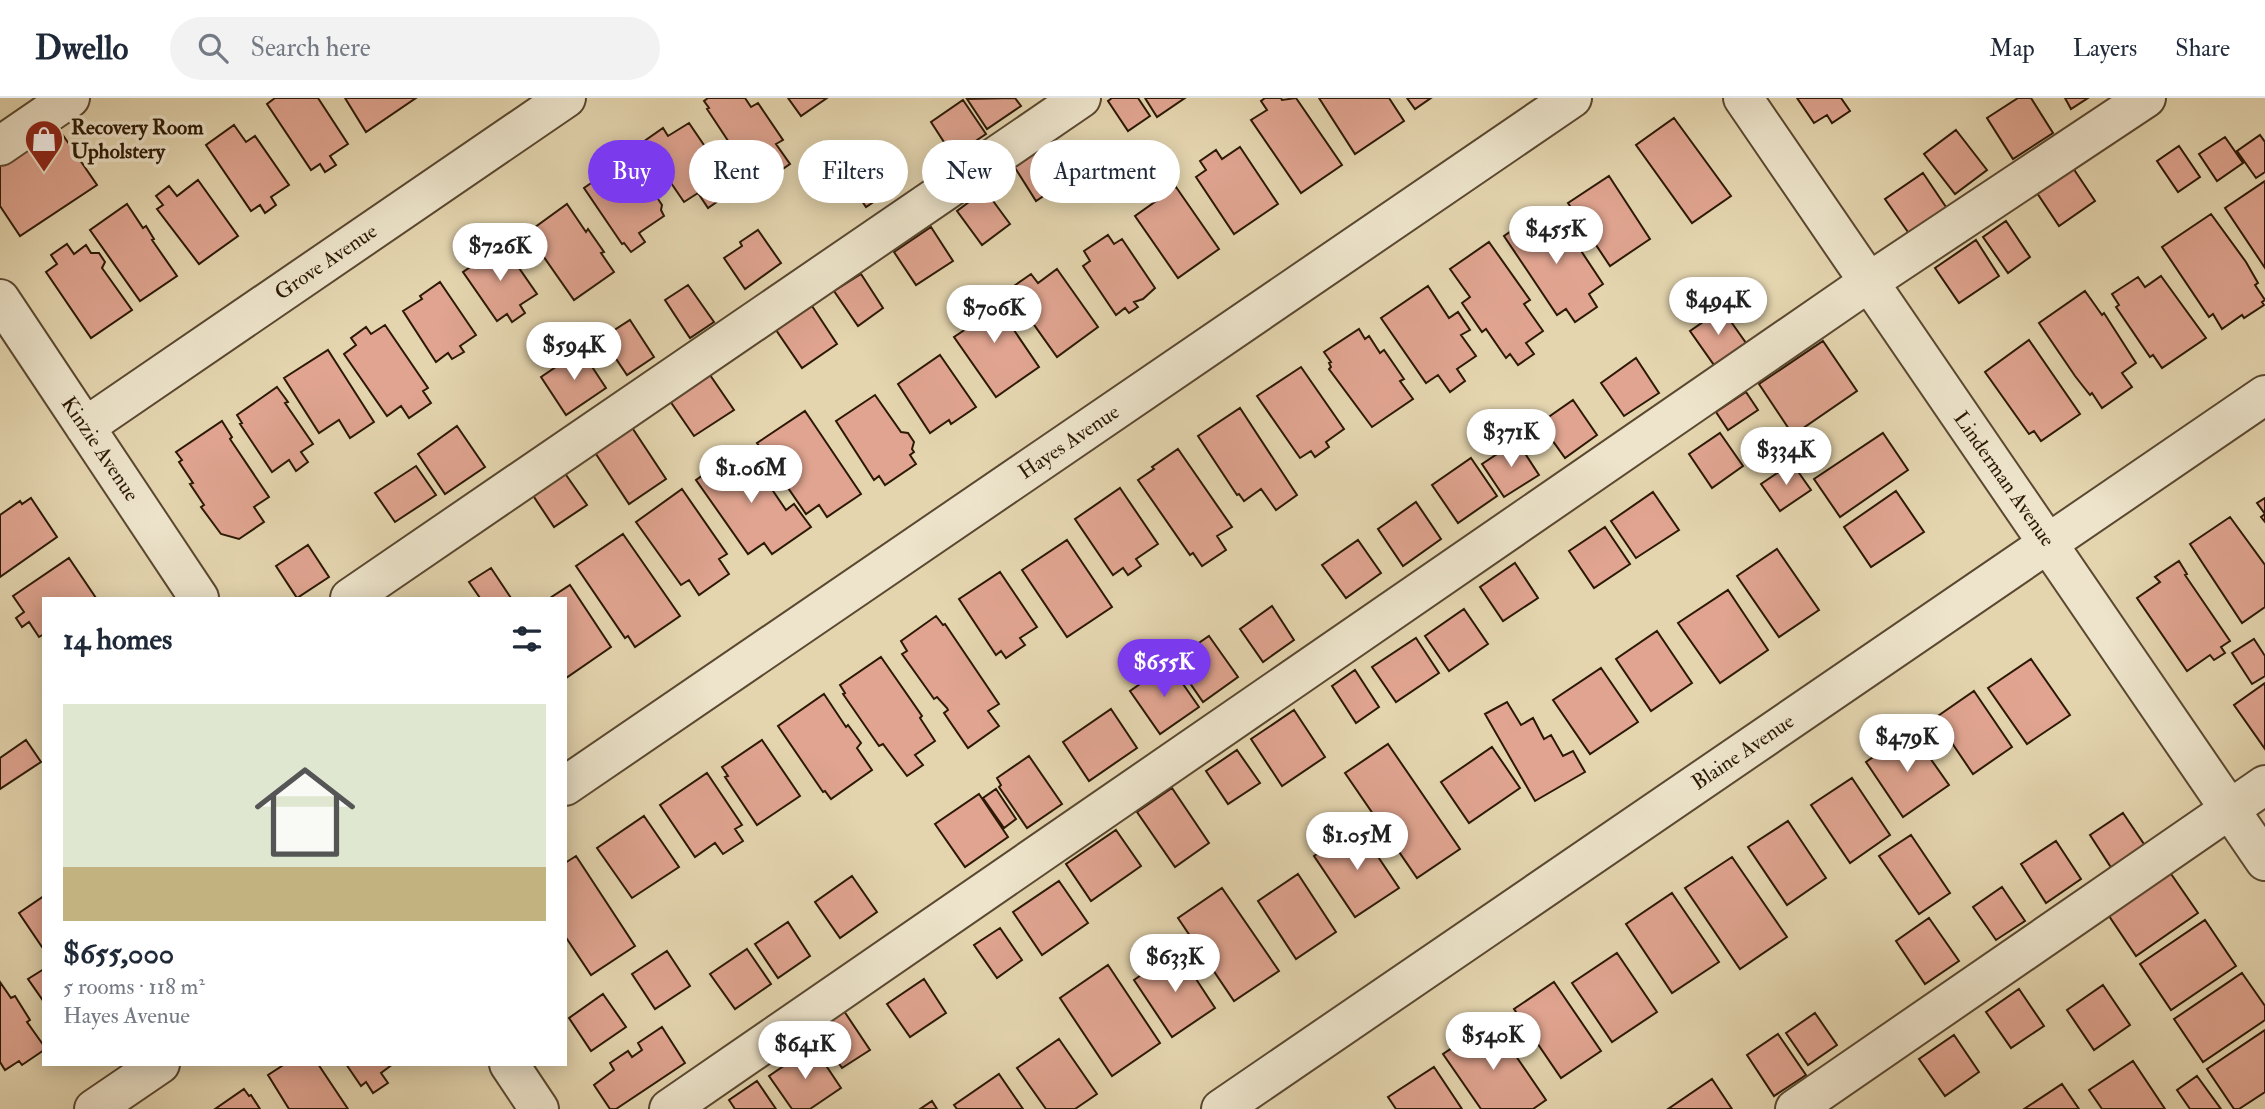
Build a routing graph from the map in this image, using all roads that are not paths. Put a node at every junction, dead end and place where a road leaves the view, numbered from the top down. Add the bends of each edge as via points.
1 (70, 98) edge
2 (566, 98) edge
3 (1082, 98) edge
4 (1572, 98) edge
5 (1742, 98) edge
6 (2146, 98) edge
7 (0, 146) edge
8 (1869, 282) junction
9 (0, 299) edge
10 (2265, 395) edge
11 (85, 427) junction
12 (2048, 544) junction
13 (198, 597) edge
14 (350, 597) edge
15 (567, 785) edge
16 (2265, 785) edge
17 (2230, 809) junction
18 (2265, 860) edge
19 (157, 1066) edge
20 (510, 1066) edge
21 (94, 1109) edge
22 (539, 1109) edge
23 (669, 1109) edge
24 (1221, 1109) edge
25 (1795, 1109) edge

1 - 7 street
2 - 11 street, Grove Avenue
3 - 14 street
4 - 15 street, Hayes Avenue
5 - 8 street, Linderman Avenue
6 - 8 street
8 - 12 street, Linderman Avenue
8 - 23 street
9 - 11 street, Kinzie Avenue
10 - 12 street, Blaine Avenue
11 - 13 street, Kinzie Avenue
12 - 17 street, Linderman Avenue
12 - 24 street, Blaine Avenue
16 - 17 street
17 - 18 street, Linderman Avenue
17 - 25 street
19 - 21 street
20 - 22 street

